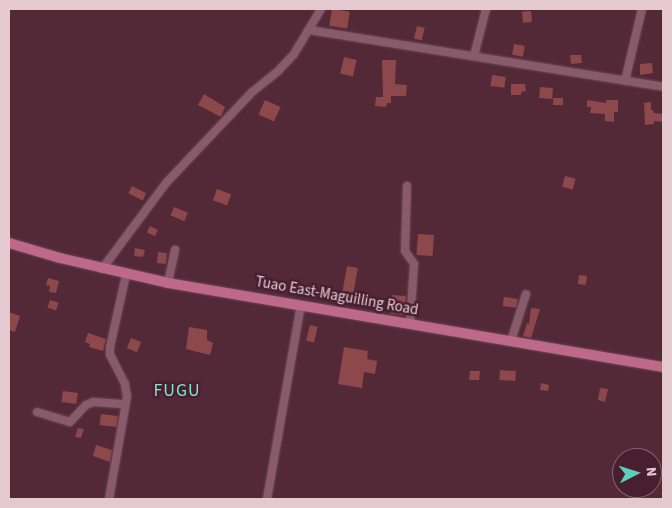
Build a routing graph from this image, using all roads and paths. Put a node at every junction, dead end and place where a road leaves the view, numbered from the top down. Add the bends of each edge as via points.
1 (321, 9) edge
2 (486, 9) edge
3 (642, 9) edge
4 (309, 30) junction
5 (474, 56) junction
6 (626, 81) junction
7 (663, 88) edge
8 (408, 186) dead end
9 (9, 244) edge
10 (175, 250) dead end
11 (102, 269) junction
12 (126, 275) junction
13 (168, 283) junction
14 (526, 294) dead end
15 (301, 305) junction
16 (410, 324) junction
17 (511, 341) junction
18 (663, 367) edge
19 (125, 404) junction
20 (37, 412) dead end
21 (109, 499) edge
22 (267, 499) edge

1 - 4 street
2 - 5 street
3 - 6 street
4 - 5 street
4 - 11 street via 294,54 251,93 166,183
5 - 6 street
6 - 7 street
8 - 16 street via 406,251 414,264
9 - 11 main road, Tuao East-Maguilling Road
10 - 13 street
11 - 12 main road, Tuao East-Maguilling Road
12 - 13 main road, Tuao East-Maguilling Road
12 - 19 street via 110,347 110,355 126,390
13 - 15 main road, Tuao East-Maguilling Road
14 - 17 street
15 - 16 main road, Tuao East-Maguilling Road
15 - 22 street
16 - 17 main road, Tuao East-Maguilling Road
17 - 18 main road, Tuao East-Maguilling Road
19 - 20 street via 93,402 70,422
19 - 21 street

